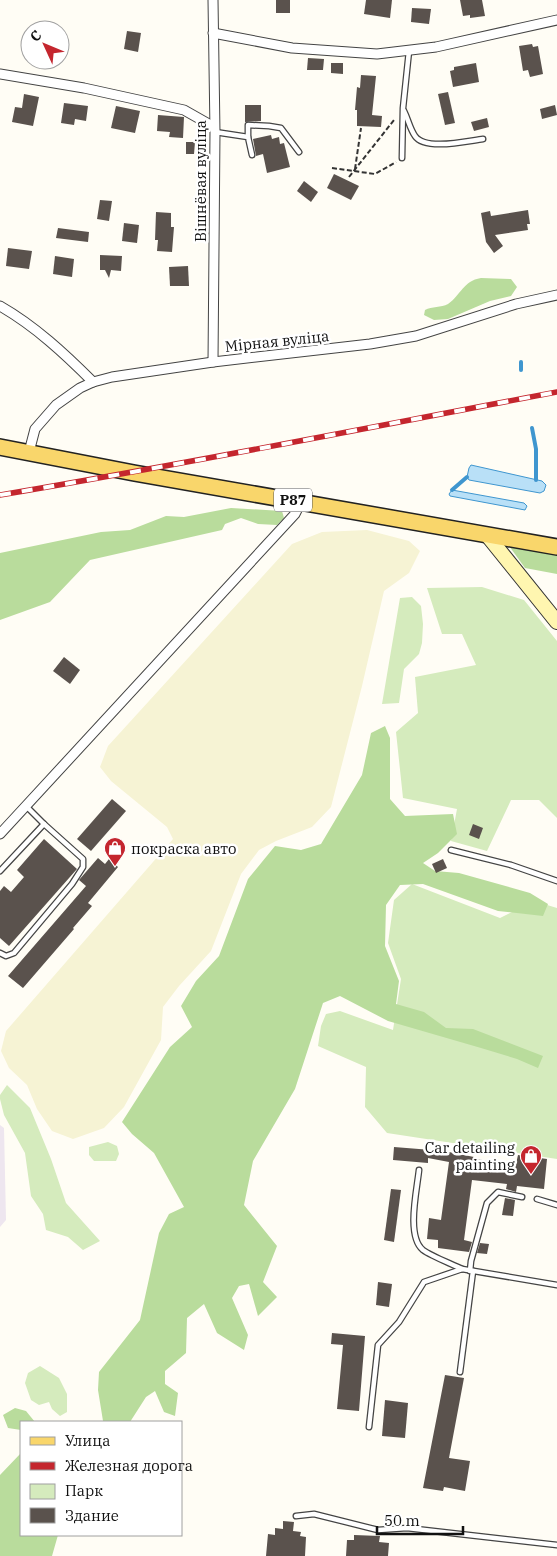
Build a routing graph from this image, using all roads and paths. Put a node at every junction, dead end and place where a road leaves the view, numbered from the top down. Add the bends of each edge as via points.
1 (213, 0) edge
2 (557, 20) edge
3 (213, 33) junction
4 (409, 51) junction
5 (0, 74) edge
6 (403, 108) junction
7 (361, 128) dead end
8 (214, 130) junction
9 (248, 136) junction
10 (483, 139) dead end
11 (299, 152) dead end
12 (252, 154) dead end
13 (402, 158) joint
14 (332, 168) dead end
15 (355, 171) junction
16 (350, 177) dead end
17 (557, 294) edge
18 (0, 306) edge
19 (213, 362) junction
20 (93, 382) junction
21 (0, 446) edge
22 (29, 452) junction
23 (301, 502) junction
24 (487, 535) junction
25 (557, 547) edge
26 (557, 622) edge
27 (25, 805) junction
28 (44, 824) junction
29 (0, 834) edge
30 (451, 850) dead end
31 (0, 871) edge
32 (557, 881) edge
33 (0, 953) edge
34 (419, 1170) dead end
35 (522, 1197) dead end
36 (536, 1199) dead end
37 (557, 1205) edge
38 (462, 1269) junction
39 (471, 1271) junction
40 (557, 1285) edge
41 (460, 1372) dead end
42 (369, 1426) dead end
43 (296, 1516) dead end
44 (557, 1545) edge

1 - 3 street, Вішнёвая вуліца
2 - 4 street via 436,48
3 - 4 street via 292,48 377,54
3 - 8 street, Вішнёвая вуліца
4 - 6 lane
5 - 8 street via 184,110
6 - 10 lane via 416,138 427,144
6 - 13 lane
6 - 15 path
7 - 15 path
8 - 9 lane
8 - 19 street, Вішнёвая вуліца
9 - 11 lane via 248,125 281,128
9 - 12 lane
13 - 15 path via 375,174
14 - 15 path
15 - 16 path
17 - 19 street, Мірная вуліца via 416,336
18 - 20 street via 62,350
19 - 20 street, Мірная вуліца
20 - 22 street, Мірная вуліца via 56,405 35,429
21 - 22 main road, Р87
22 - 23 main road, Р87
23 - 24 main road, Р87
23 - 27 street via 295,514
24 - 25 main road, Р87
24 - 26 street
27 - 28 lane
27 - 29 street
28 - 31 lane
28 - 33 lane via 83,859 83,868 14,953 6,956
30 - 32 lane
34 - 38 lane via 415,1240 423,1250
35 - 39 lane via 498,1192 487,1203
36 - 37 lane
38 - 39 lane
38 - 42 lane via 424,1282 399,1322 378,1345
39 - 40 lane
39 - 41 lane
43 - 44 lane via 314,1514 378,1530 407,1528

